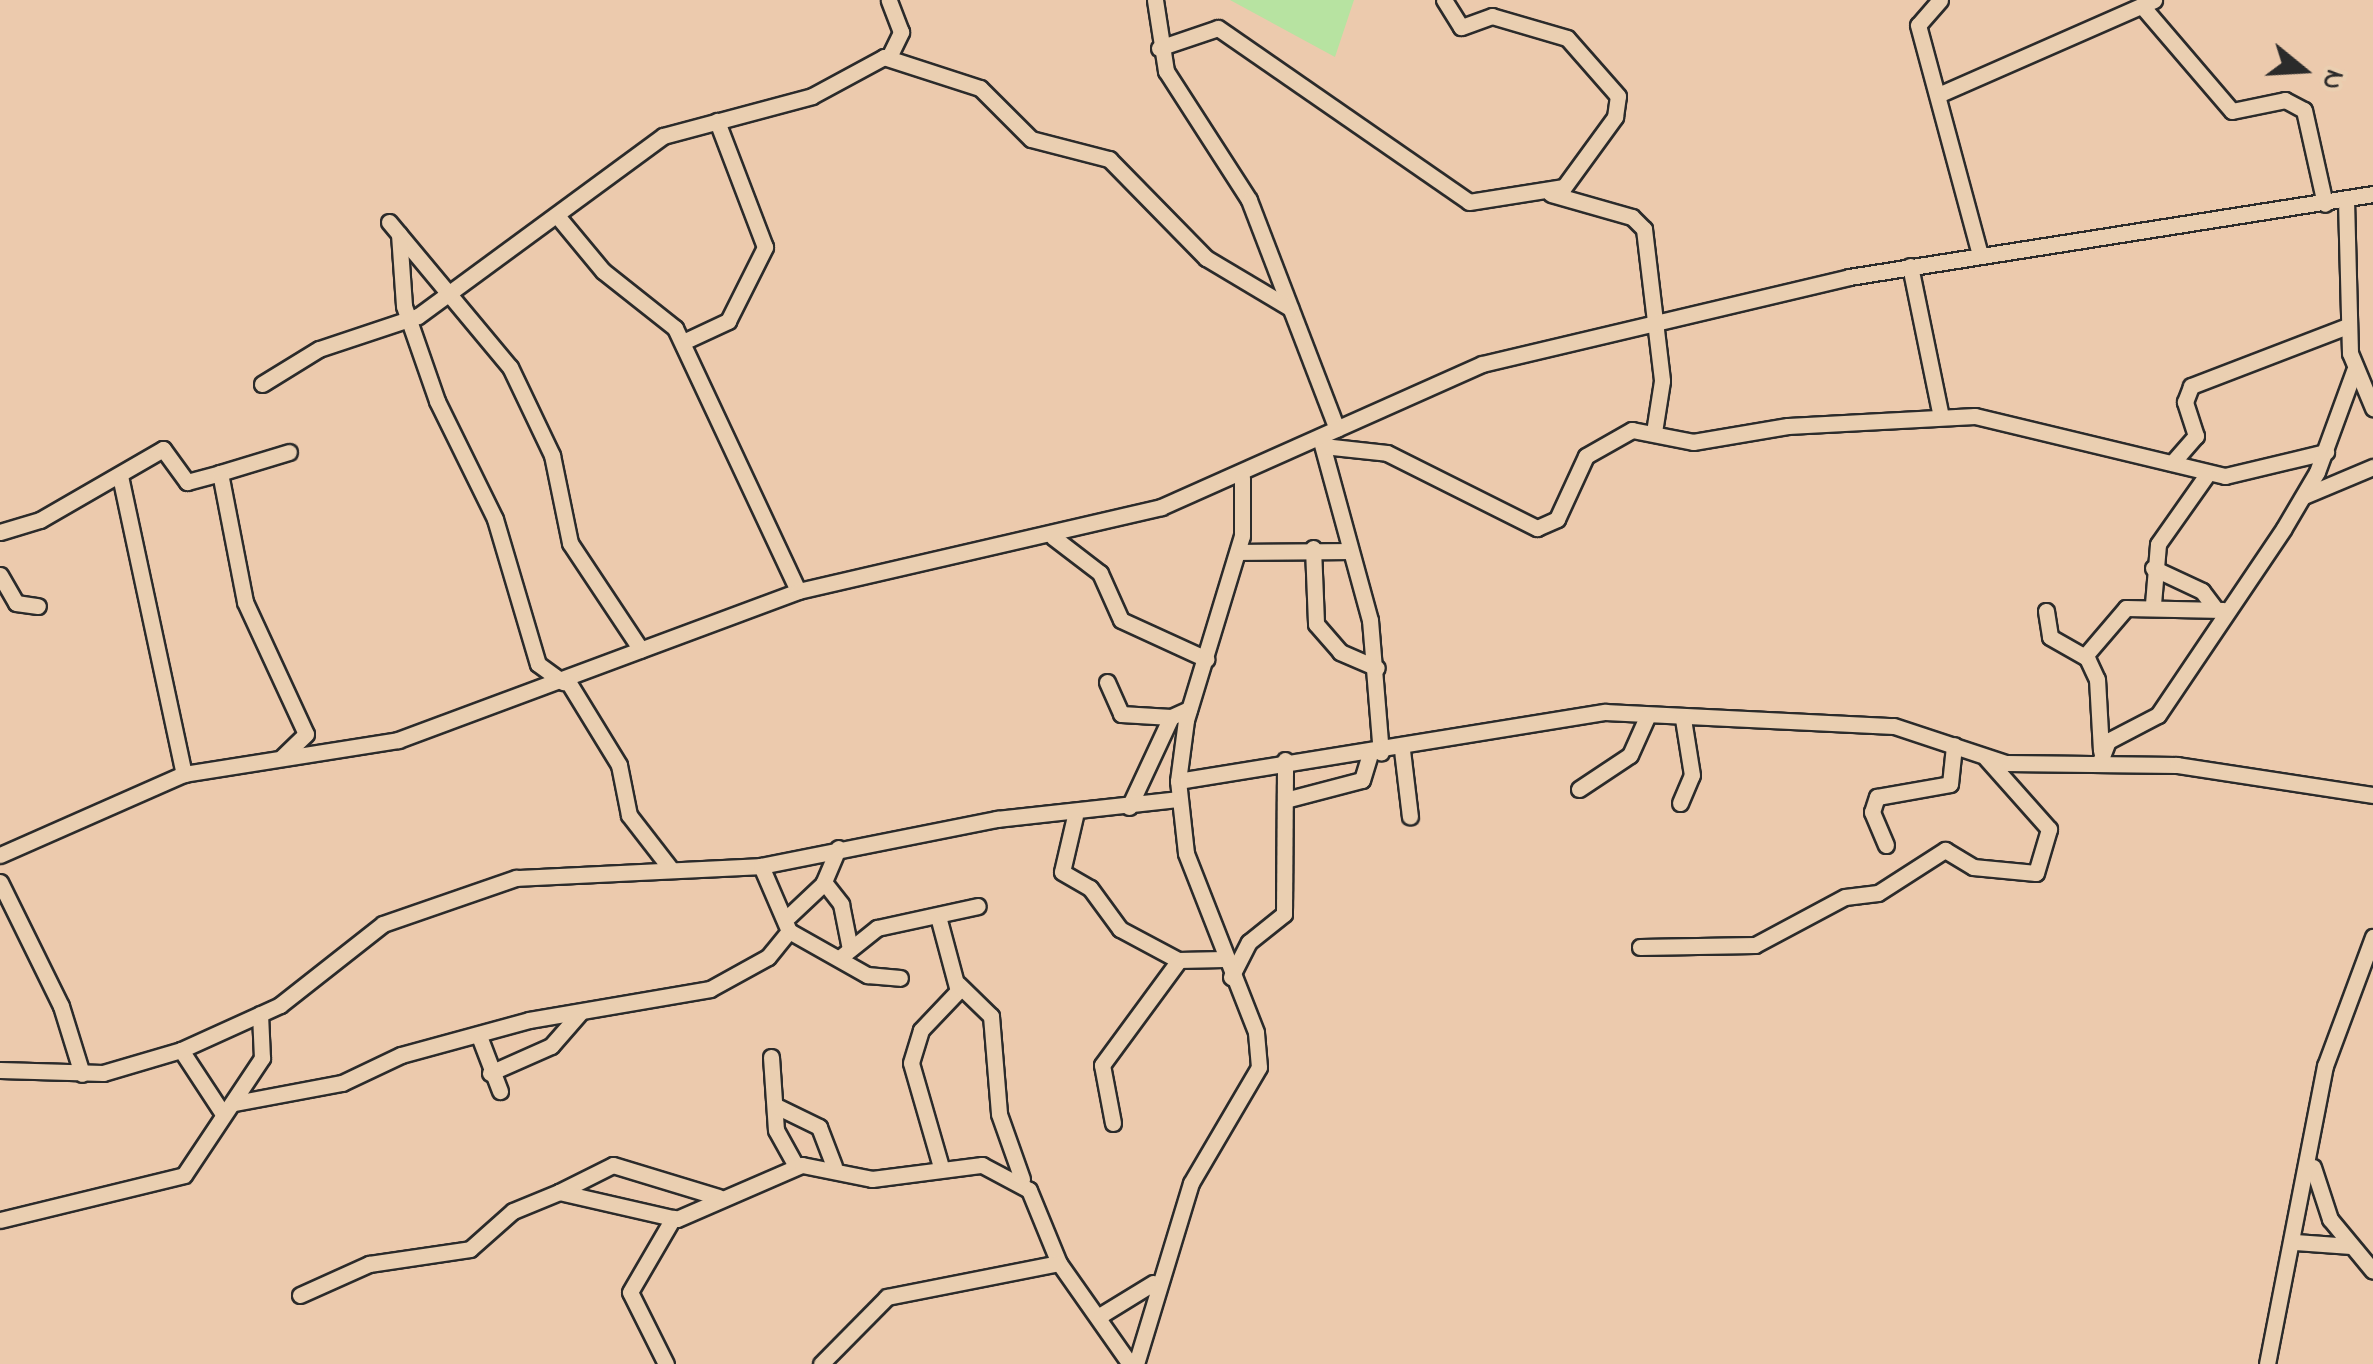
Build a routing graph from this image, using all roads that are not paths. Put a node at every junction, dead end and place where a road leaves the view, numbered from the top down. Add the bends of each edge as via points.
1 (889, 0) edge
2 (1155, 0) edge
3 (1444, 0) edge
4 (1940, 0) edge
5 (2148, 3) edge
6 (1158, 48) junction
7 (889, 58) junction
8 (1938, 95) junction
9 (717, 121) junction
10 (1561, 194) junction
11 (2373, 194) edge
12 (2346, 200) junction
13 (2325, 204) junction
14 (558, 218) junction
15 (1980, 256) junction
16 (1910, 266) junction
17 (456, 291) junction
18 (1290, 308) junction
19 (1655, 318) junction
20 (409, 322) junction
21 (2347, 326) junction
22 (683, 342) junction
23 (2354, 371) junction
24 (262, 384) dead end
25 (2373, 408) edge
26 (1941, 417) junction
27 (1337, 429) junction
28 (1654, 432) junction
29 (1321, 442) junction
30 (289, 452) dead end
31 (2326, 452) junction
32 (2173, 462) junction
33 (2373, 467) edge
34 (220, 473) junction
35 (2208, 473) junction
36 (120, 476) junction
37 (1242, 478) junction
38 (2304, 496) junction
39 (0, 532) edge
40 (1053, 537) junction
41 (1313, 548) junction
42 (1346, 551) junction
43 (1238, 552) junction
44 (2153, 568) junction
45 (0, 575) edge
46 (798, 591) junction
47 (2154, 604) junction
48 (38, 606) dead end
49 (2219, 609) junction
50 (2046, 611) dead end
51 (641, 650) junction
52 (2085, 656) junction
53 (1206, 658) junction
54 (1377, 668) junction
55 (565, 681) junction
56 (1107, 682) dead end
57 (1189, 709) junction
58 (1171, 717) junction
59 (1647, 717) junction
60 (1683, 719) junction
61 (1954, 745) junction
62 (1402, 750) junction
63 (1376, 753) junction
64 (2101, 755) junction
65 (1986, 758) junction
66 (279, 759) junction
67 (1285, 760) junction
68 (2042, 764) junction
69 (184, 774) junction
70 (1178, 781) junction
71 (1579, 789) dead end
72 (2016, 792) junction
73 (2373, 795) edge
74 (1178, 799) junction
75 (1288, 799) junction
76 (1680, 803) dead end
77 (1129, 807) junction
78 (1074, 816) junction
79 (1410, 817) dead end
80 (1886, 845) dead end
81 (838, 848) junction
82 (0, 856) edge
83 (760, 866) junction
84 (670, 868) junction
85 (0, 882) edge
86 (824, 882) junction
87 (978, 906) dead end
88 (939, 920) junction
89 (789, 924) junction
90 (2373, 936) edge
91 (1640, 948) dead end
92 (846, 952) junction
93 (1179, 960) junction
94 (1224, 960) junction
95 (1231, 977) junction
96 (900, 978) dead end
97 (958, 984) junction
98 (260, 1014) junction
99 (579, 1014) junction
100 (479, 1036) junction
101 (181, 1050) junction
102 (770, 1057) dead end
103 (0, 1070) edge
104 (490, 1073) junction
105 (82, 1074) junction
106 (500, 1092) dead end
107 (776, 1106) junction
108 (229, 1108) junction
109 (1114, 1123) dead end
110 (2310, 1159) junction
111 (796, 1166) junction
112 (834, 1166) junction
113 (942, 1166) junction
114 (1022, 1180) junction
115 (560, 1192) junction
116 (718, 1197) junction
117 (673, 1218) junction
118 (0, 1220) edge
119 (2295, 1242) junction
120 (2362, 1251) edge
121 (1058, 1263) junction
122 (2373, 1271) edge
123 (1156, 1280) junction
124 (300, 1295) dead end
125 (1102, 1315) junction
126 (666, 1364) edge
127 (821, 1364) edge
128 (1133, 1364) edge
129 (2267, 1364) edge

1 - 7 street via 900,32
2 - 6 street
3 - 10 street via 1461,27 1492,16 1566,38 1618,96 1615,117
4 - 8 street via 1918,25
5 - 8 street
5 - 13 street via 2232,111 2286,100 2304,110
6 - 10 street via 1218,28 1457,196 1488,204
6 - 18 street via 1249,200
7 - 9 street via 812,96
7 - 18 street via 980,88 1031,140 1109,159 1206,258
8 - 15 street
9 - 14 street via 646,146
9 - 22 street via 765,247 728,321
10 - 19 street via 1638,221
11 - 12 street
12 - 13 street
12 - 21 street
13 - 15 street
14 - 17 street
14 - 22 street via 585,254
15 - 16 street
16 - 19 street
16 - 26 street
17 - 20 street
17 - 20 street via 394,228
17 - 51 street via 522,388 552,455 570,543
18 - 27 street
19 - 27 street via 1482,364
19 - 28 street via 1662,381
20 - 24 street via 319,349
20 - 55 street via 495,519 536,658
21 - 23 street
21 - 32 street via 2191,386 2185,402 2196,436
22 - 46 street
23 - 25 street
23 - 31 street
26 - 28 street via 1788,426 1693,442
26 - 32 street via 2024,424
27 - 29 street
28 - 29 street via 1632,430 1596,448 1557,518 1537,528 1398,457
29 - 37 street
29 - 42 street
30 - 34 street
31 - 35 street via 2246,475
31 - 38 street
32 - 35 street
33 - 38 street
34 - 36 street via 187,482 163,448
34 - 66 street via 243,598 306,734
35 - 44 street via 2164,530
36 - 39 street
36 - 69 street
37 - 40 street
37 - 43 street
38 - 49 street
40 - 46 street
40 - 53 street via 1100,573 1121,620
41 - 42 street
41 - 43 street
41 - 54 street via 1316,624 1340,652
42 - 54 street
43 - 53 street
44 - 47 street
44 - 49 street via 2202,590
45 - 48 street via 16,603
46 - 51 street
47 - 49 street
47 - 52 street via 2114,616
49 - 64 street via 2158,715
50 - 52 street via 2050,637
51 - 55 street
52 - 64 street via 2101,688 2093,730
53 - 57 street
54 - 63 street
55 - 66 street via 398,740
55 - 84 street via 620,766 629,815
56 - 58 street via 1121,714
57 - 58 street
57 - 70 street
58 - 77 street
59 - 60 street
59 - 62 street via 1605,712
59 - 71 street via 1630,755
60 - 61 street via 1894,726
60 - 76 street via 1692,775
61 - 65 street
61 - 80 street via 1950,784 1877,797 1872,812
62 - 63 street
62 - 79 street
63 - 67 street
63 - 75 street via 1362,780
64 - 68 street
64 - 73 street
65 - 68 street
65 - 72 street
66 - 69 street
67 - 70 street
67 - 75 street
68 - 72 street
69 - 82 street
70 - 74 street
72 - 91 street via 2048,829 2036,873 1973,867 1945,850 1878,893 1845,897 1755,944
74 - 77 street
74 - 94 street via 1186,853
75 - 95 street via 1283,916 1248,942
77 - 78 street
78 - 81 street via 1024,815
78 - 93 street via 1063,874 1090,888 1132,940
81 - 83 street
81 - 86 street
83 - 84 street
83 - 89 street
84 - 98 street via 544,874 457,892 383,924
85 - 105 street via 61,1006
86 - 89 street
86 - 92 street via 840,904
87 - 88 street
88 - 92 street via 877,928
88 - 97 street
89 - 92 street
89 - 99 street via 768,957 710,989
90 - 110 street via 2324,1066
92 - 96 street via 867,975
93 - 94 street
93 - 109 street via 1102,1066
94 - 95 street
95 - 123 street via 1256,1032 1259,1067 1191,1183
97 - 113 street via 946,1012 922,1030 911,1063
97 - 114 street via 991,1016 999,1114
98 - 101 street
98 - 108 street via 264,1052
99 - 100 street
99 - 104 street via 559,1040
100 - 104 street
100 - 108 street via 396,1057 342,1082
101 - 105 street
101 - 108 street
102 - 107 street
103 - 105 street
104 - 106 street
107 - 111 street via 780,1141
107 - 112 street via 819,1127
108 - 118 street via 178,1179
110 - 119 street
110 - 120 street via 2330,1219
111 - 112 street
111 - 116 street
112 - 113 street via 872,1180
113 - 114 street via 982,1166
114 - 121 street
115 - 116 street via 613,1165
115 - 117 street
115 - 124 street via 513,1212 470,1249 369,1264
116 - 117 street
117 - 126 street via 630,1292
119 - 120 street
119 - 129 street
120 - 122 street
121 - 125 street
121 - 127 street via 887,1297
123 - 125 street
123 - 128 street
125 - 128 street

